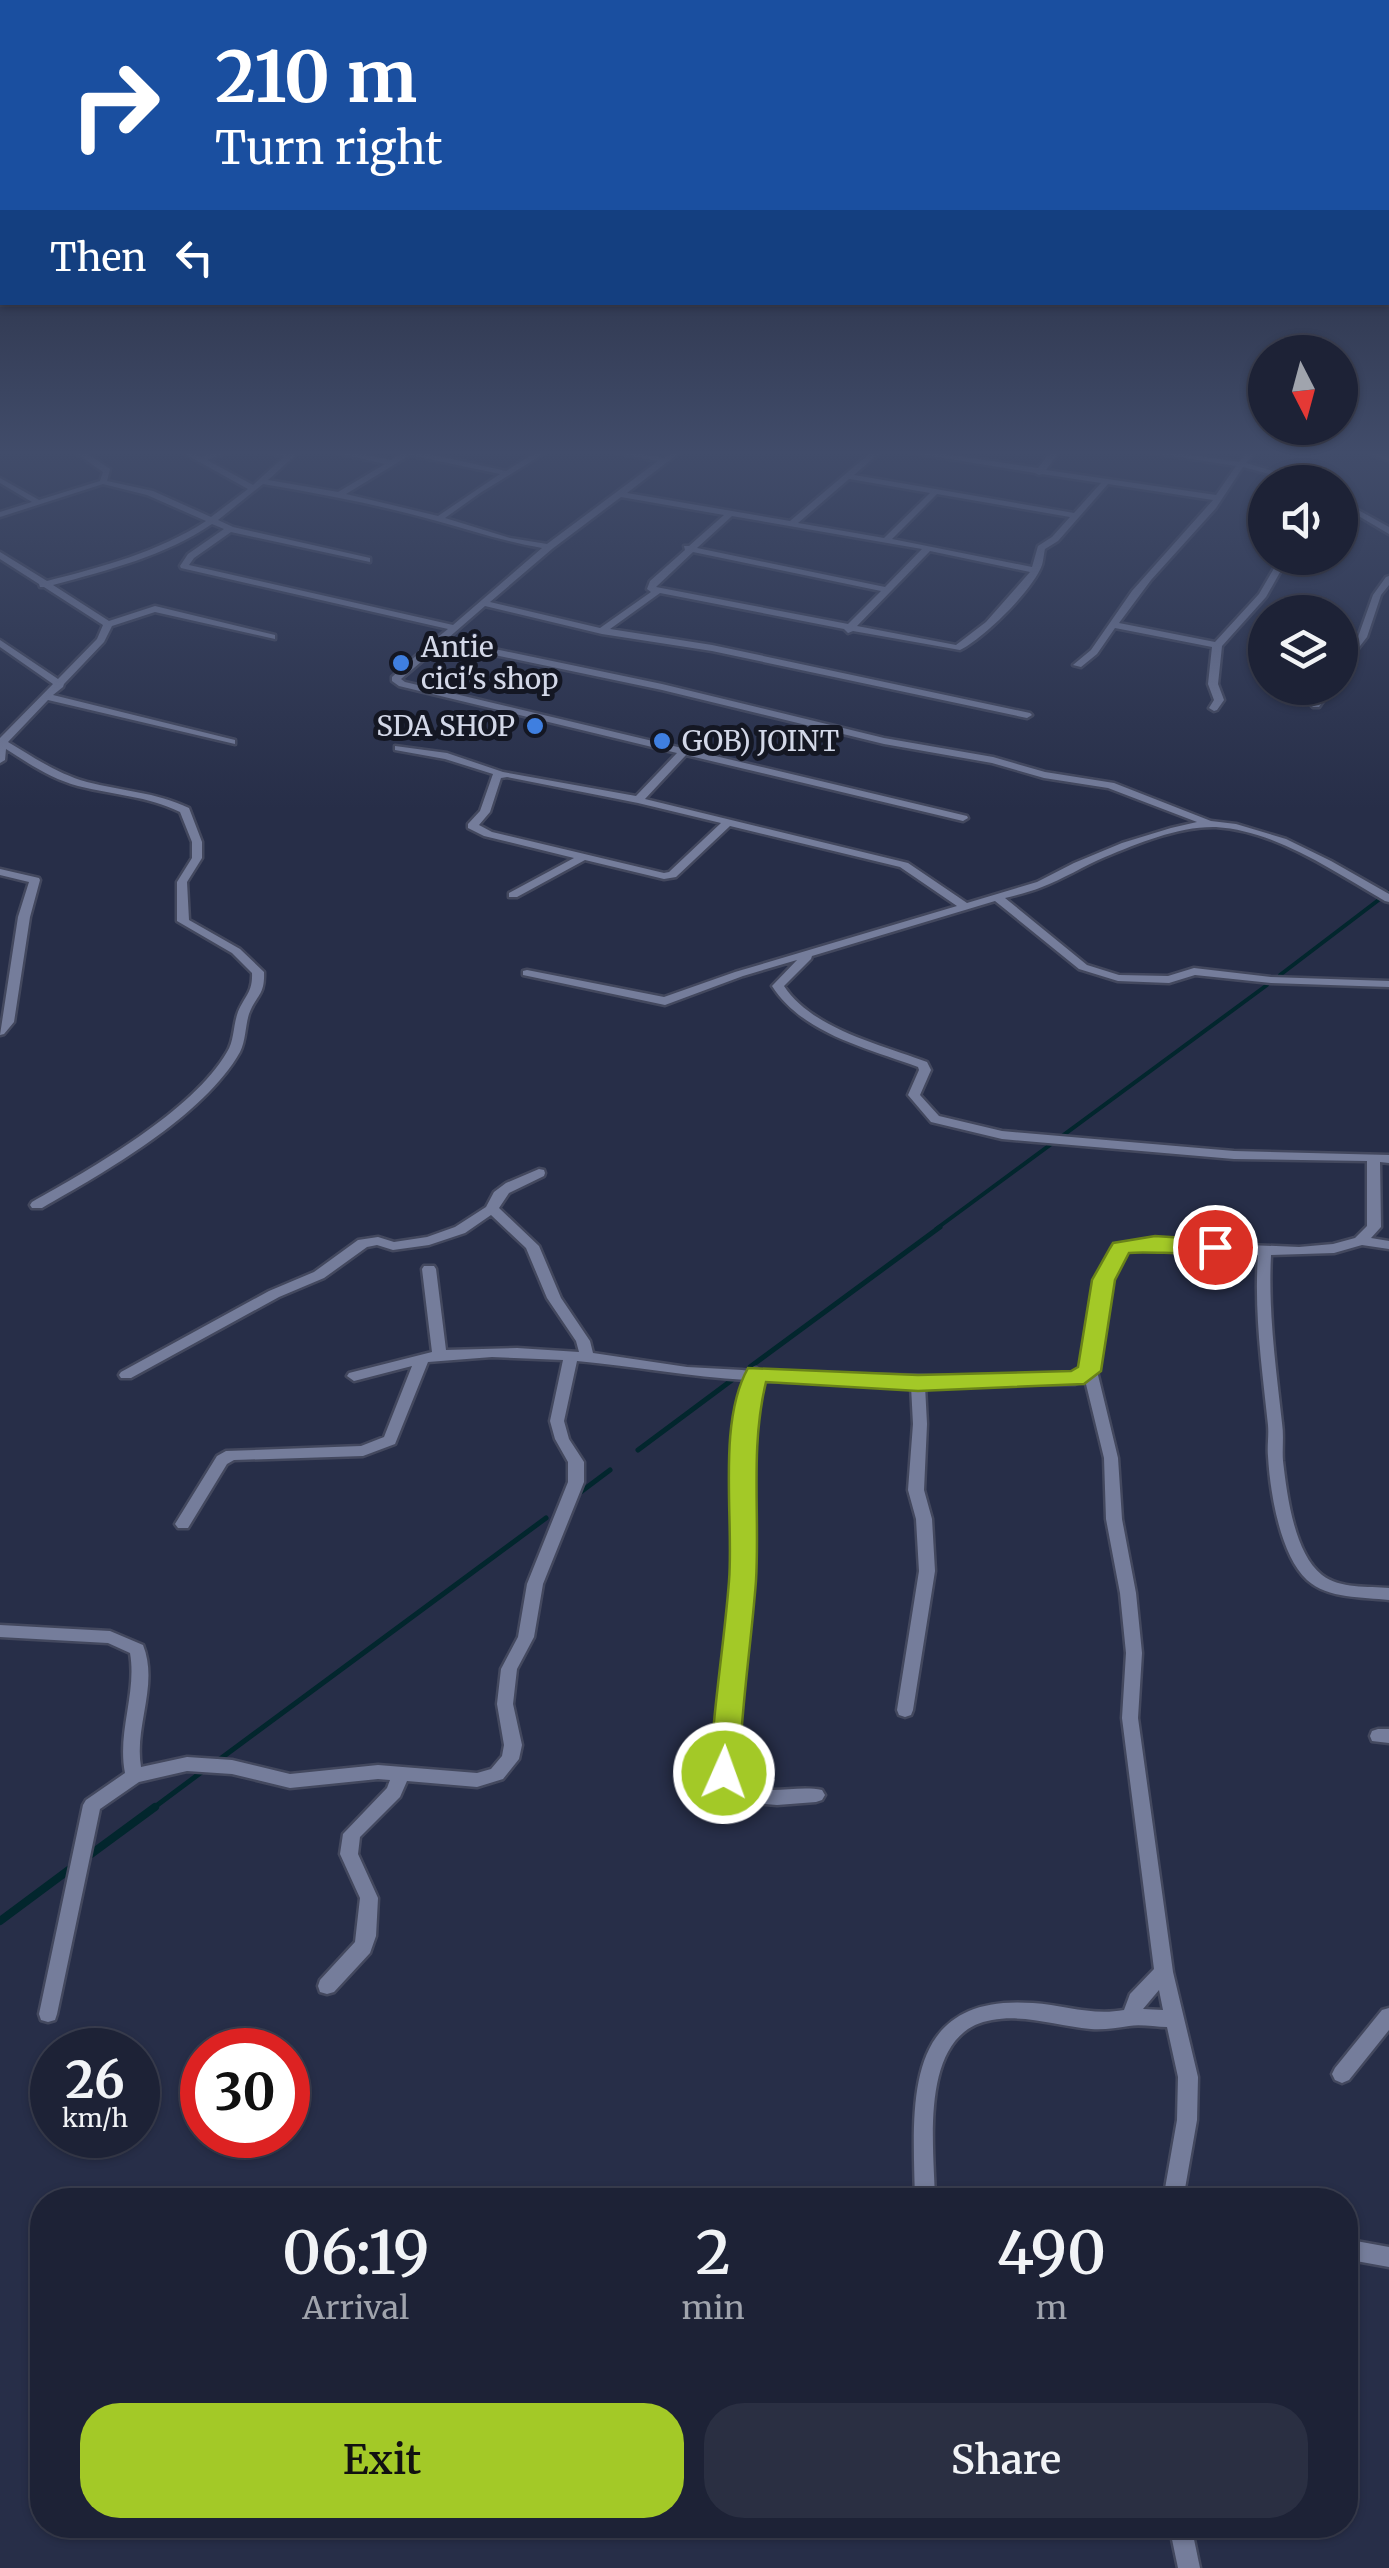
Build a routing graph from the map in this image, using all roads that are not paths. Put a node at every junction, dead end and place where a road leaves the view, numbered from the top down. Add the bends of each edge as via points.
1 (20, 569) edge
2 (95, 569) edge
3 (196, 569) edge
4 (524, 569) edge
5 (667, 569) edge
6 (786, 569) edge
7 (908, 569) edge
8 (1027, 569) edge
9 (1155, 569) edge
10 (1032, 570) joint
11 (1274, 575) edge
12 (1389, 580) edge
13 (43, 585) junction
14 (887, 590) junction
15 (657, 591) junction
16 (484, 603) junction
17 (108, 624) junction
18 (1113, 624) junction
19 (454, 628) junction
20 (848, 630) junction
21 (602, 631) junction
22 (272, 637) dead end
23 (437, 640) junction
24 (0, 643) edge
25 (1358, 643) edge
26 (1217, 645) junction
27 (1078, 664) dead end
28 (60, 685) junction
29 (48, 696) junction
30 (1214, 708) dead end
31 (1027, 715) dead end
32 (2, 742) edge
33 (232, 742) dead end
34 (399, 748) dead end
35 (683, 752) junction
36 (0, 760) edge
37 (499, 773) junction
38 (638, 800) junction
39 (963, 818) dead end
40 (728, 822) junction
41 (1212, 824) junction
42 (582, 858) junction
43 (0, 872) edge
44 (513, 895) dead end
45 (1384, 896) edge
46 (998, 898) junction
47 (965, 906) junction
48 (811, 953) junction
49 (527, 974) dead end
50 (1389, 984) edge
51 (0, 1031) edge
52 (1381, 1158) edge
53 (539, 1173) dead end
54 (37, 1205) dead end
55 (492, 1209) junction
56 (1364, 1241) junction
57 (1389, 1245) edge
58 (1264, 1250) junction
59 (429, 1269) dead end
60 (579, 1356) junction
61 (430, 1358) junction
62 (1090, 1371) junction
63 (756, 1373) junction
64 (126, 1375) dead end
65 (354, 1376) dead end
66 (918, 1383) junction
67 (183, 1524) dead end
68 (1389, 1594) edge
69 (0, 1630) edge
70 (904, 1710) dead end
71 (401, 1774) junction
72 (134, 1776) junction
73 (816, 1796) dead end
74 (1164, 1972) junction
75 (327, 1986) dead end
76 (48, 2014) dead end
77 (1131, 2016) junction
78 (1389, 2016) edge
79 (1173, 2019) junction
80 (1342, 2074) dead end
81 (925, 2188) edge
82 (1175, 2188) edge
83 (1358, 2252) edge
84 (1389, 2258) edge
85 (1183, 2538) edge
86 (1189, 2568) edge

1 - 13 street
2 - 13 street
3 - 19 street
4 - 16 street
5 - 15 street via 650,587
6 - 14 street
7 - 14 street
8 - 10 street
9 - 18 street
10 - 20 street via 1010,603 964,646
11 - 26 street
12 - 25 street via 1376,595
13 - 17 street
14 - 20 street
15 - 20 street
15 - 21 street
16 - 19 street
16 - 21 street
17 - 22 street via 154,609
17 - 28 street
18 - 26 street
18 - 27 street
19 - 23 street
21 - 31 street
23 - 35 street via 396,677 402,684
23 - 41 street via 1110,785
24 - 28 street
26 - 30 street
28 - 29 street
29 - 32 street
29 - 33 street
32 - 36 street
32 - 54 street via 53,774 185,810 197,842 182,882 183,921 236,951 258,972 259,984 244,1010 236,1049 217,1078 129,1150
34 - 37 street
35 - 38 street
35 - 39 street
37 - 38 street
37 - 42 street via 485,812 472,826
38 - 40 street
40 - 42 street via 672,874
40 - 47 street via 904,865
41 - 45 street via 1294,847
41 - 46 street via 1090,858
42 - 44 street
43 - 51 street via 35,880 8,1022
46 - 47 street
46 - 50 street via 1083,968 1118,978 1168,980 1194,971
47 - 48 street
48 - 49 street via 664,1001
48 - 52 street via 782,979 781,995 820,1024 923,1065 914,1095 935,1119 1002,1135 1234,1155
52 - 56 street via 1374,1227
53 - 55 street via 509,1185
55 - 60 street via 532,1246 554,1298 583,1340
55 - 64 street via 443,1237 393,1246 363,1243 319,1276
56 - 57 street
56 - 58 street via 1339,1250
58 - 62 street via 1155,1243 1121,1248 1103,1280
58 - 68 street via 1263,1348 1292,1544 1314,1578
59 - 61 street
60 - 61 street
60 - 63 street
60 - 71 street via 557,1421 576,1462 576,1482 535,1584 526,1637 509,1669 510,1760 497,1774 477,1780
61 - 65 street
61 - 67 street via 390,1440 363,1451 230,1455
62 - 66 street via 1076,1378
62 - 74 street via 1112,1458 1134,1653 1132,1734
63 - 66 street
63 - 73 street via 744,1421 743,1580 724,1773 740,1793
66 - 70 street via 916,1490 926,1571
69 - 72 street via 110,1636 138,1649 142,1664 129,1740
71 - 72 street via 290,1782 187,1764
71 - 75 street via 394,1792 352,1834 349,1854 369,1898 367,1936
72 - 76 street via 92,1805
74 - 77 street via 1136,2000
74 - 79 street
77 - 79 street
77 - 81 street via 1108,2024 993,2009 968,2015 952,2028 924,2090
78 - 80 street
79 - 82 street via 1188,2077
83 - 84 street
85 - 86 street

